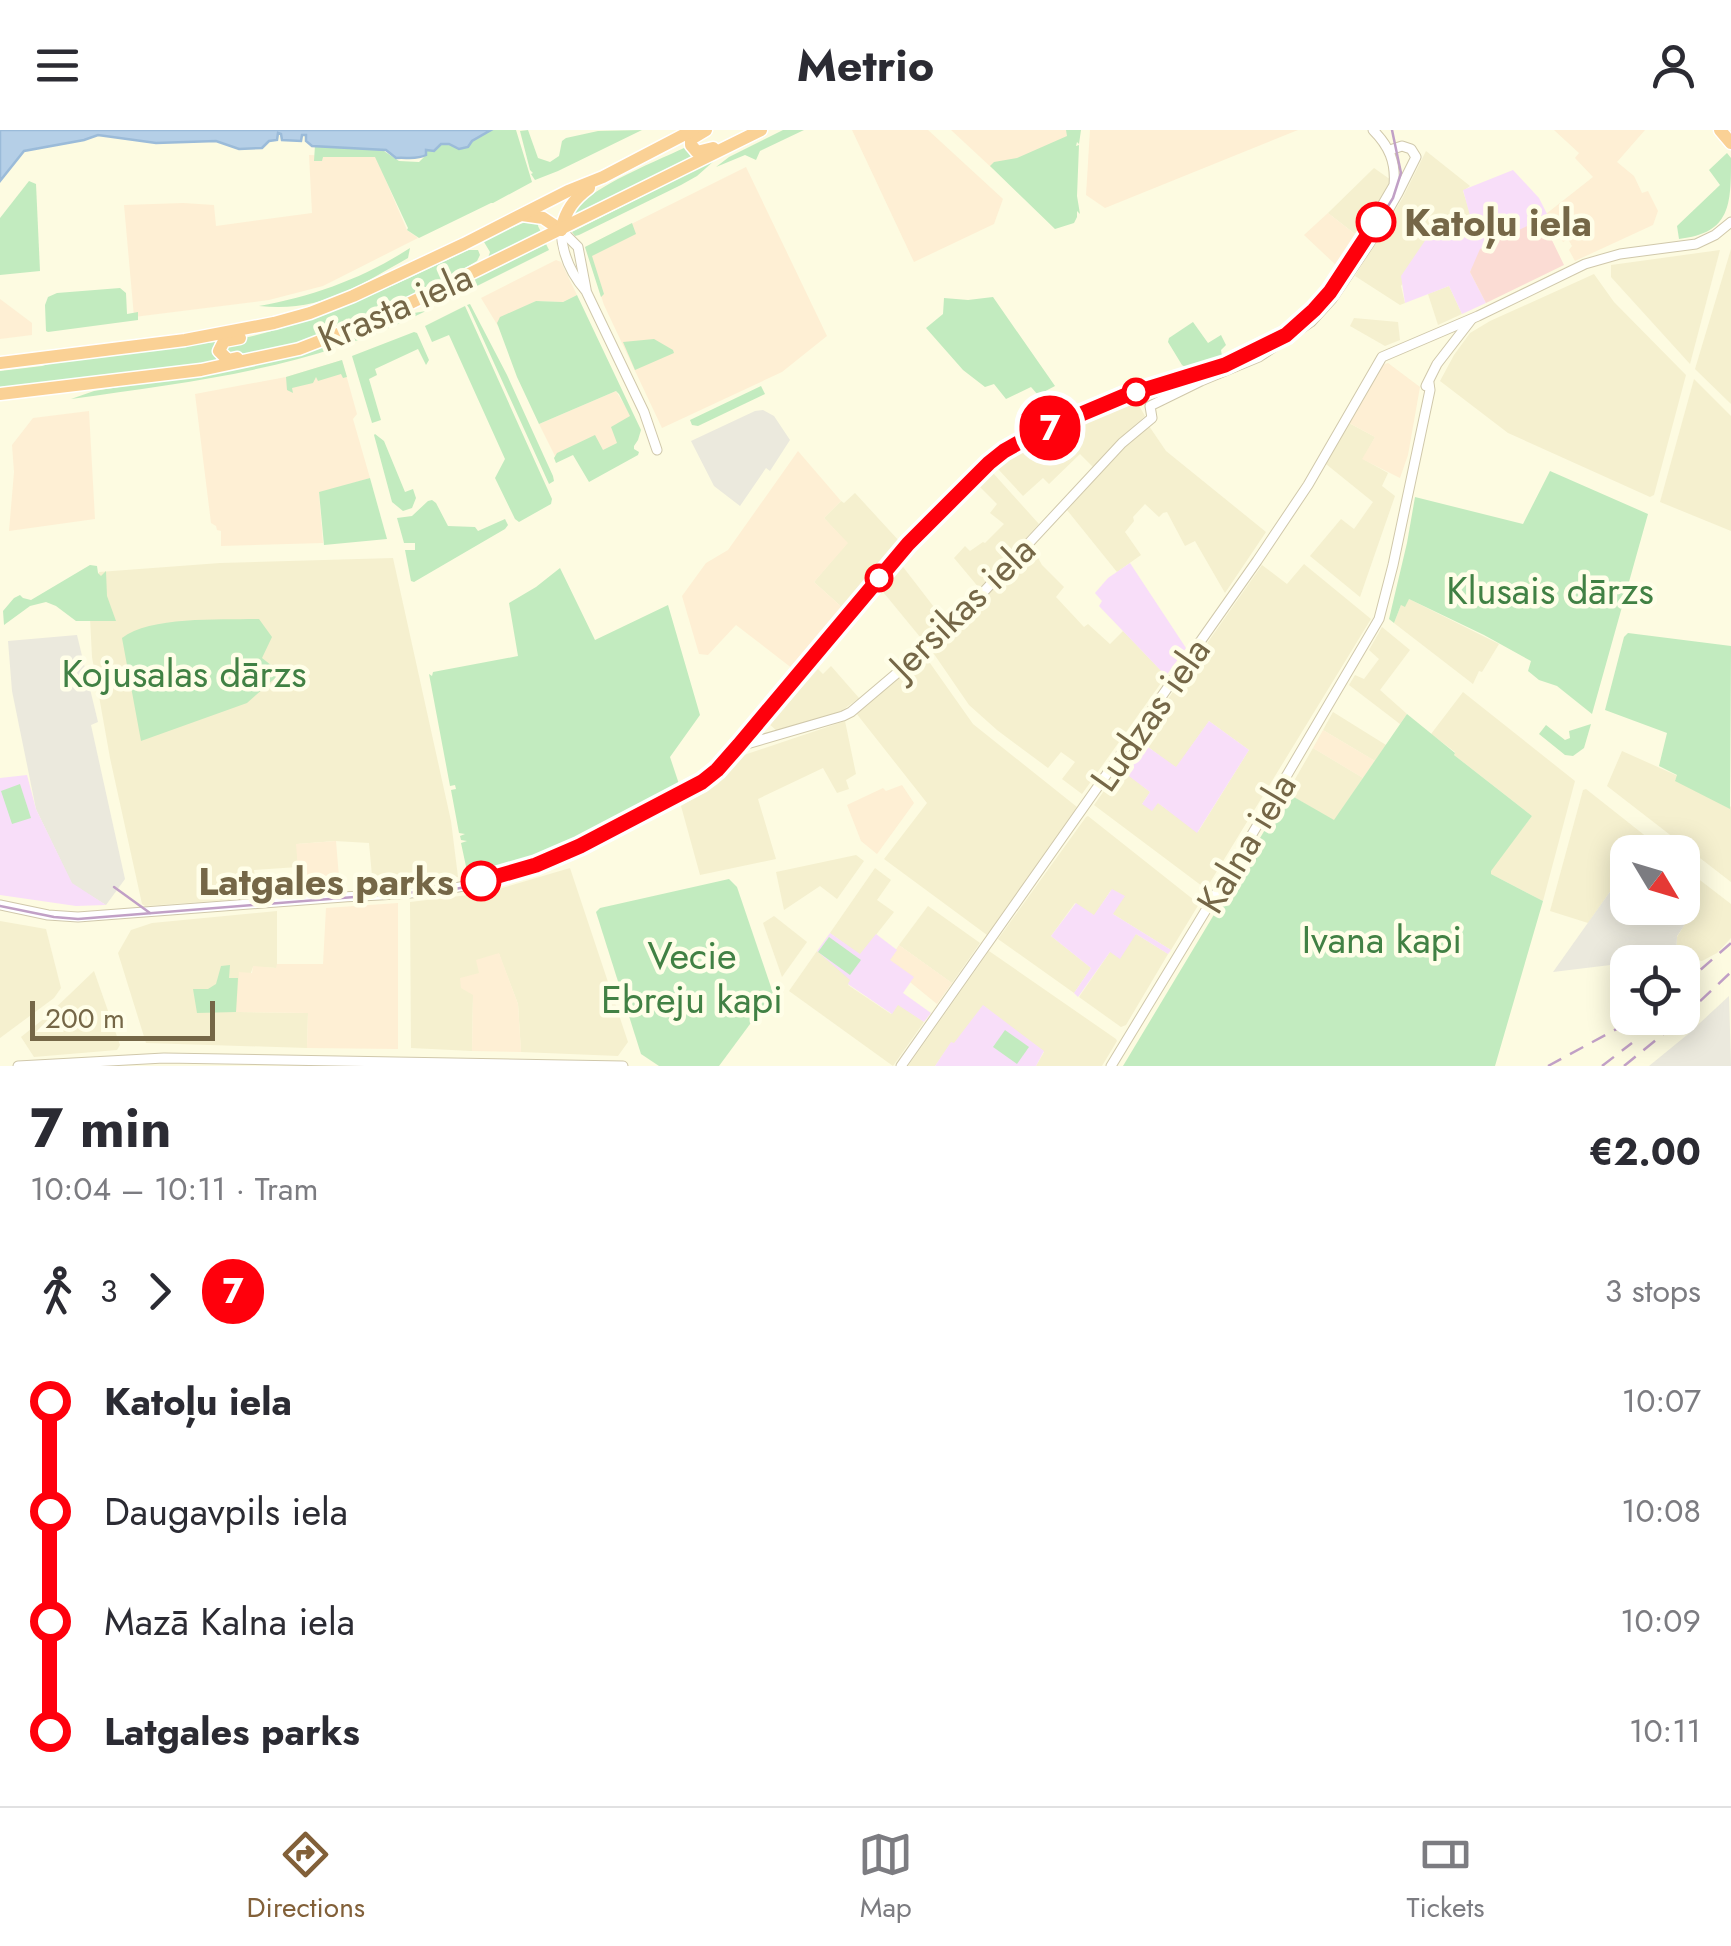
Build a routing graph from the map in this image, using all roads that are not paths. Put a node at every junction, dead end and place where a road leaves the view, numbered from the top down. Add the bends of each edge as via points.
1 (693, 130) edge
2 (706, 130) edge
3 (1373, 130) edge
4 (1720, 130) edge
5 (755, 133) edge
6 (1731, 143) edge
7 (1390, 150) junction
8 (603, 177) junction
9 (522, 214) junction
10 (1731, 222) edge
11 (561, 230) junction
12 (464, 244) junction
13 (471, 274) junction
14 (586, 291) junction
15 (1473, 318) junction
16 (274, 324) junction
17 (1435, 335) junction
18 (274, 354) junction
19 (0, 363) edge
20 (1438, 364) junction
21 (0, 394) edge
22 (656, 450) dead end
23 (740, 746) junction
24 (0, 905) edge
25 (18, 1066) edge
26 (623, 1066) edge
27 (901, 1066) edge
28 (1111, 1066) edge

1 - 8 highway, Krasta iela
2 - 5 highway via 692,139 697,152
3 - 7 street
4 - 6 highway
5 - 11 highway, Krasta iela
7 - 23 street via 1394,185 1311,308 1278,335 1226,362 1123,393 1011,442 907,542
7 - 23 street, Jersikas iela via 1402,146 1416,157 1369,244 1311,322 1259,357 1150,406 1152,418 949,629 851,712
8 - 9 highway, Krasta iela
8 - 11 highway via 574,200
9 - 11 highway
9 - 12 highway, Krasta iela
10 - 15 street via 1696,244 1585,264
11 - 13 highway, Krasta iela
11 - 14 street via 564,254
11 - 14 street via 578,248
12 - 13 highway via 483,251
12 - 16 highway, Krasta iela
13 - 18 highway, Krasta iela via 362,326
14 - 22 street
15 - 17 street
15 - 20 street, Kalna iela
16 - 18 highway via 224,341 219,351 228,360
16 - 19 highway, Krasta iela
17 - 20 street via 1446,340
17 - 27 street, Ludzas iela via 1376,364 1257,561
18 - 21 highway, Krasta iela via 201,370
20 - 28 street, Kalna iela via 1378,618
23 - 24 street via 686,794 538,866 479,883 78,917
25 - 26 street via 130,1058

